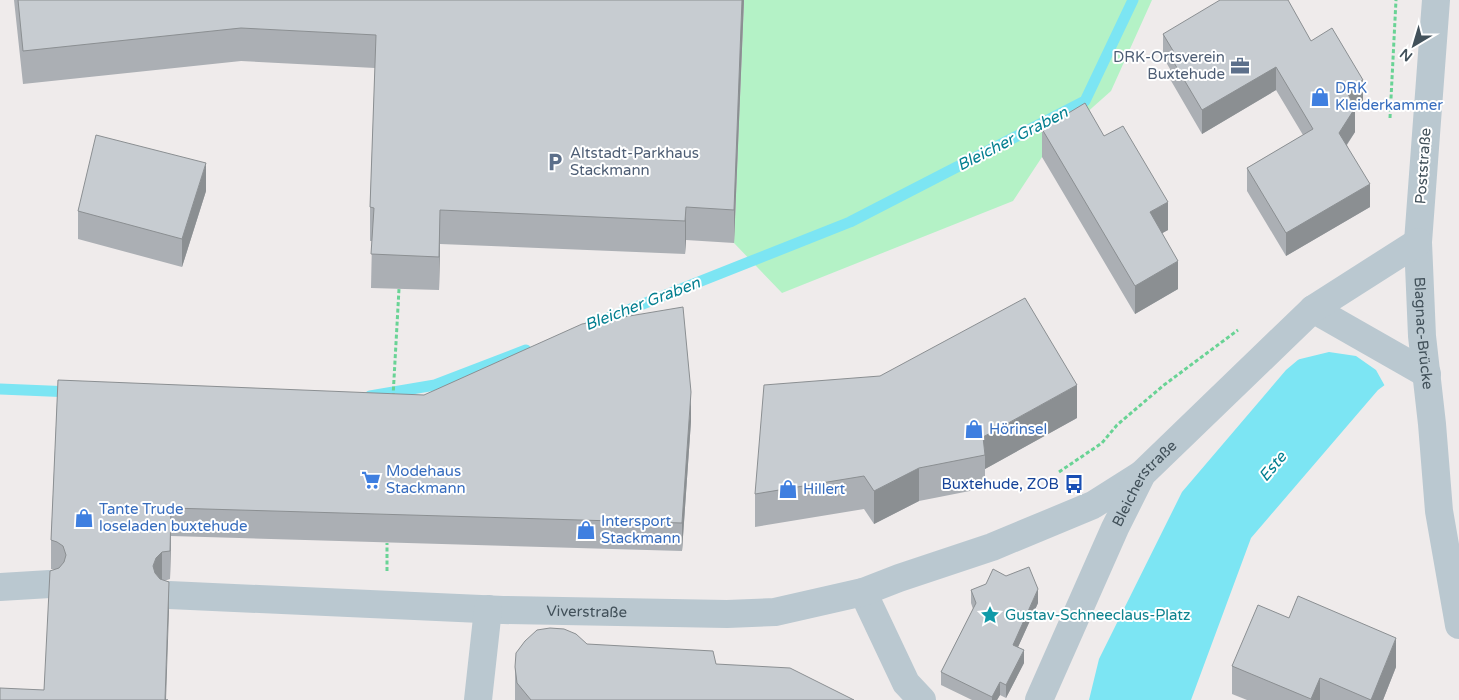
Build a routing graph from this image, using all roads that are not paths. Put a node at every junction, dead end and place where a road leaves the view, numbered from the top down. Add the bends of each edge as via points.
1 (1436, 0) edge
2 (1418, 242) junction
3 (1313, 309) junction
4 (1427, 374) junction
5 (1142, 474) junction
6 (50, 584) edge
7 (0, 587) edge
8 (863, 592) junction
9 (170, 595) edge
10 (488, 609) junction
11 (1459, 625) edge
12 (478, 700) edge
13 (922, 700) edge
14 (1039, 700) edge

1 - 2 street, Poststraße
2 - 3 street, Bleicherstraße
2 - 4 street, Blagnac-Brücke
3 - 4 street
3 - 5 street, Bleicherstraße
4 - 11 street, Blagnac-Brücke via 1439,511
5 - 8 street, Viverstraße via 1093,505 992,547
5 - 14 street, Bleicherstraße via 1106,546
6 - 7 street
8 - 10 street, Viverstraße via 775,612 727,614
8 - 13 street via 906,683
9 - 10 street, Viverstraße
10 - 12 street

